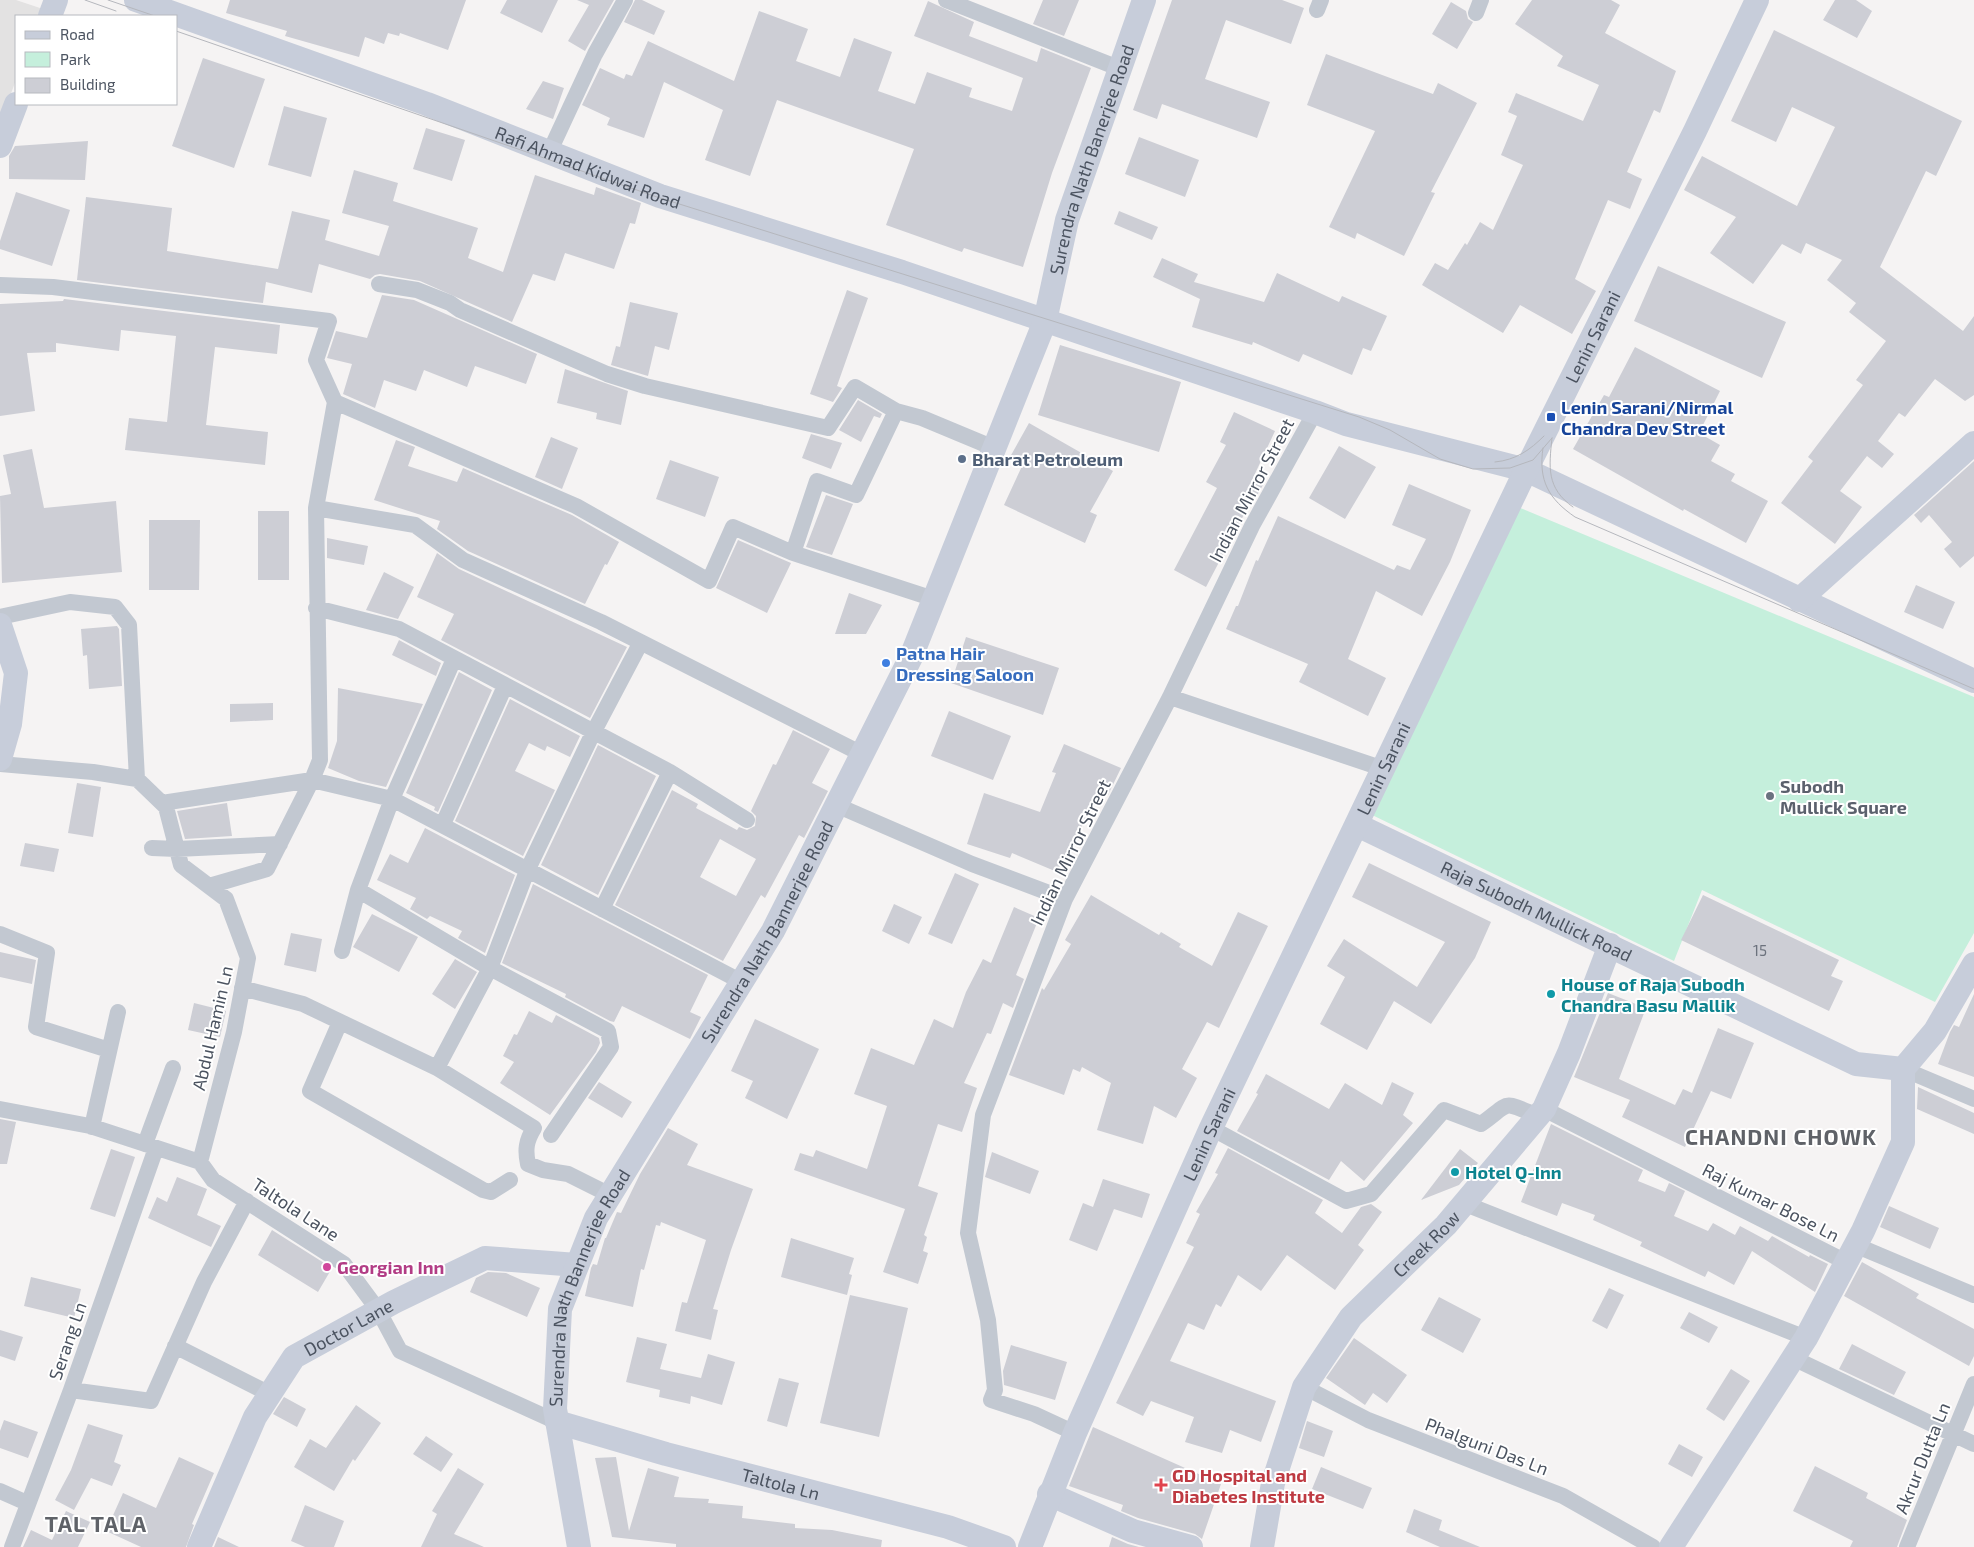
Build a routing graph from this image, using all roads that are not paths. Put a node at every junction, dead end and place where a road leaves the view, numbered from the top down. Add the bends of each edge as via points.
1 (56, 0) edge
2 (136, 0) edge
3 (625, 0) edge
4 (946, 0) edge
5 (1144, 0) edge
6 (1757, 0) edge
7 (50, 15) edge
8 (178, 15) edge
9 (178, 15) edge
10 (1121, 68) junction
11 (16, 105) edge
12 (0, 146) edge
13 (549, 153) junction
14 (379, 284) dead end
15 (0, 285) edge
16 (1044, 320) junction
17 (335, 402) junction
18 (896, 411) junction
19 (1315, 412) junction
20 (1974, 444) edge
21 (994, 448) junction
22 (1526, 470) junction
23 (316, 508) junction
24 (793, 553) junction
25 (934, 599) junction
26 (1799, 600) junction
27 (316, 608) junction
28 (0, 616) edge
29 (0, 625) edge
30 (641, 642) junction
31 (454, 659) junction
32 (1974, 681) edge
33 (505, 686) junction
34 (1170, 697) junction
35 (593, 732) junction
36 (862, 754) junction
37 (0, 759) edge
38 (0, 764) edge
39 (1384, 769) junction
40 (670, 772) junction
41 (137, 779) junction
42 (312, 780) junction
43 (392, 799) junction
44 (162, 803) junction
45 (836, 805) junction
46 (748, 820) dead end
47 (443, 824) junction
48 (1357, 825) junction
49 (280, 844) junction
50 (152, 848) dead end
51 (177, 849) junction
52 (527, 870) junction
53 (210, 886) junction
54 (358, 890) junction
55 (1065, 899) junction
56 (602, 909) junction
57 (0, 934) edge
58 (1610, 945) junction
59 (342, 951) dead end
60 (1974, 964) edge
61 (490, 968) junction
62 (742, 982) junction
63 (242, 988) junction
64 (118, 1012) dead end
65 (340, 1022) junction
66 (109, 1050) junction
67 (173, 1068) dead end
68 (438, 1068) junction
69 (1903, 1068) junction
70 (1974, 1098) edge
71 (0, 1109) edge
72 (1541, 1112) junction
73 (92, 1127) junction
74 (1211, 1128) junction
75 (551, 1135) dead end
76 (150, 1146) junction
77 (200, 1162) junction
78 (510, 1180) dead end
79 (610, 1196) junction
80 (247, 1201) junction
81 (1463, 1203) junction
82 (1850, 1254) junction
83 (578, 1265) junction
84 (1974, 1294) edge
85 (378, 1310) junction
86 (1806, 1338) junction
87 (175, 1346) junction
88 (1793, 1358) junction
89 (1974, 1384) edge
90 (1304, 1388) junction
91 (71, 1390) junction
92 (270, 1394) junction
93 (557, 1422) junction
94 (1075, 1433) junction
95 (1954, 1433) junction
96 (1974, 1444) edge
97 (0, 1492) edge
98 (1049, 1494) junction
99 (27, 1503) junction
100 (12, 1547) edge
101 (199, 1547) edge
102 (579, 1547) edge
103 (1004, 1547) edge
104 (1030, 1547) edge
105 (1191, 1547) edge
106 (1262, 1547) edge
107 (1652, 1547) edge
108 (1671, 1547) edge
109 (1908, 1547) edge

1 - 7 main road
2 - 9 main road, Rafi Ahmad Kidwai Road
3 - 13 street via 595,54
4 - 10 street
5 - 10 main road, Surendra Nath Banerjee Road
6 - 22 main road, Lenin Sarani
8 - 13 main road, Rafi Ahmad Kidwai Road via 427,104
10 - 16 main road, Surendra Nath Banerjee Road via 1067,220
11 - 12 main road
13 - 16 main road, Rafi Ahmad Kidwai Road via 660,196
14 - 18 street via 417,290 580,364 645,386 828,428 855,387
15 - 17 street via 53,287 329,321 316,360
16 - 19 main road, Rafi Ahmad Kidwai Road
16 - 21 main road, Surendra Nath Bannerjee Road
17 - 23 street
17 - 24 street via 576,506 708,581 733,527
18 - 21 street via 922,418
18 - 24 street via 856,495 816,481
19 - 22 main road, Rafi Ahmad Kidwai Road via 1346,424
19 - 34 street, Indian Mirror Street via 1252,526
20 - 26 main road
21 - 25 main road, Surendra Nath Bannerjee Road
22 - 26 main road, Rafi Ahmad Kidwai Road
22 - 39 main road, Lenin Sarani
23 - 27 street
23 - 30 street via 415,525 463,560
24 - 25 street
25 - 36 main road, Surendra Nath Bannerjee Road via 911,657
26 - 32 main road, Rafi Ahmad Kidwai Road
27 - 31 street via 399,629
27 - 42 street via 320,760
28 - 41 street via 70,602 116,607 129,625
29 - 37 main road via 16,673 10,724
30 - 35 street
30 - 36 street
31 - 33 street
31 - 43 street
33 - 35 street
33 - 47 street
34 - 39 street
34 - 55 street, Indian Mirror Street
35 - 40 street
35 - 52 street
36 - 45 main road, Surendra Nath Bannerjee Road
38 - 41 street
39 - 48 main road, Lenin Sarani
40 - 46 street
40 - 56 street
41 - 44 street, Abdul Hamin Ln
42 - 43 street
42 - 44 street
42 - 49 street
43 - 47 street
43 - 54 street
44 - 51 street, Abdul Hamin Ln via 166,807
45 - 55 street via 972,864
45 - 62 main road, Surendra Nath Bannerjee Road via 772,931
47 - 52 street
48 - 58 main road, Raja Subodh Mullick Road
48 - 74 main road, Lenin Sarani
49 - 51 street
49 - 53 street via 267,869
50 - 51 street
51 - 53 street, Abdul Hamin Ln via 181,865
52 - 56 street
52 - 61 street
53 - 63 street, Abdul Hamin Ln via 226,899 248,958
54 - 59 street
54 - 61 street
55 - 94 street, Indian Mirror Street via 983,1115 968,1233 988,1320 995,1390 992,1400 1034,1414
56 - 62 street
57 - 66 street via 46,953 36,1027
58 - 69 main road, Raja Subodh Mullick Road via 1856,1064
58 - 72 main road, Creek Row via 1569,1053
60 - 69 main road via 1936,1030
61 - 68 street
61 - 75 street via 608,1031 611,1047
62 - 79 main road, Surendra Nath Bannerjee Road
63 - 65 street via 303,1004
63 - 77 street, Abdul Hamin Ln via 234,1032
64 - 66 street
65 - 68 street
65 - 78 street via 310,1091 483,1190 491,1192
66 - 73 street
67 - 76 street, Serang Ln
68 - 79 street via 534,1128 525,1152 528,1164 568,1174
69 - 70 street
69 - 82 main road via 1903,1142
71 - 73 street
72 - 74 street, Raj Kumar Bose Ln via 1511,1104 1501,1106 1481,1124 1444,1110 1371,1194 1346,1201
72 - 81 main road, Creek Row
72 - 82 street, Raj Kumar Bose Ln
73 - 76 street
74 - 94 main road, Lenin Sarani
76 - 77 street
76 - 91 street, Serang Ln
77 - 80 street, Taltola Lane via 213,1180
79 - 83 main road, Surendra Nath Bannerjee Road via 596,1218
80 - 85 street, Taltola Lane via 344,1264
80 - 87 street
81 - 86 street
81 - 90 main road, Creek Row via 1446,1224 1351,1317
82 - 84 street, Raj Kumar Bose Ln
82 - 86 main road
83 - 85 main road, Doctor Lane via 485,1258
83 - 93 main road, Surendra Nath Bannerjee Road via 560,1309
85 - 92 main road, Doctor Lane via 294,1357
85 - 93 street, Taltola Lane via 400,1351
86 - 88 main road
87 - 91 street via 151,1401
87 - 92 street
88 - 95 street
88 - 108 main road
89 - 95 street, Akrur Dutta Ln
90 - 106 main road, Creek Row via 1273,1483
90 - 107 street, Phalguni Das Ln via 1368,1420 1563,1496
91 - 99 street, Serang Ln
92 - 101 main road, Doctor Lane via 254,1417
93 - 102 main road, Surendra Nath Bannerjee Road
93 - 103 main road, Taltola Ln via 666,1454 948,1527
94 - 98 main road, Lenin Sarani
95 - 96 street
95 - 109 street, Akrur Dutta Ln
97 - 99 street
98 - 104 main road, Lenin Sarani
98 - 105 main road via 1133,1531
99 - 100 street, Serang Ln

